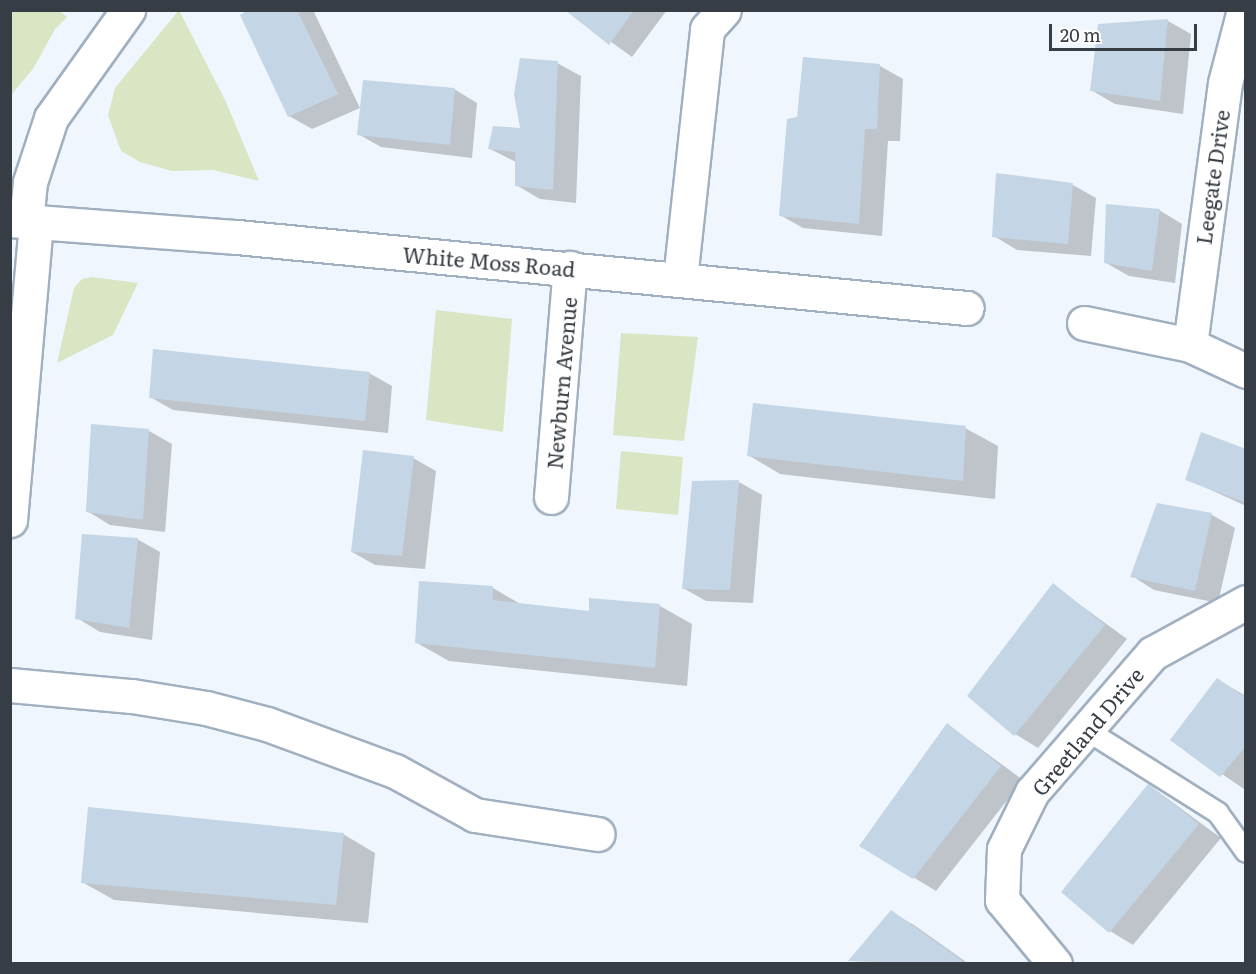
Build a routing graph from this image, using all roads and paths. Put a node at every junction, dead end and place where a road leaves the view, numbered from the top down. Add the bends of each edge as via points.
1 (129, 10) edge
2 (724, 10) edge
3 (1244, 10) edge
4 (24, 222) edge
5 (570, 268) junction
6 (680, 279) junction
7 (967, 308) dead end
8 (1084, 323) dead end
9 (1190, 345) junction
10 (1245, 371) edge
11 (551, 497) dead end
12 (10, 519) edge
13 (1245, 602) edge
14 (10, 685) edge
15 (1088, 731) junction
16 (598, 834) dead end
17 (1245, 852) edge
18 (1055, 963) edge

1 - 4 street via 77,76 51,118 30,182
2 - 6 street via 706,29
3 - 9 street, Leegate Drive via 1225,84
4 - 5 street, White Moss Road
4 - 12 street
5 - 6 street, White Moss Road
5 - 11 street, Newburn Avenue
6 - 7 street, White Moss Road
8 - 9 street
9 - 10 street
13 - 15 street, Greetland Drive via 1153,653
14 - 16 street via 132,696 206,708 267,724 395,771 475,815
15 - 17 lane via 1218,813
15 - 18 street, Greetland Drive via 1032,792 1004,849 1002,900

